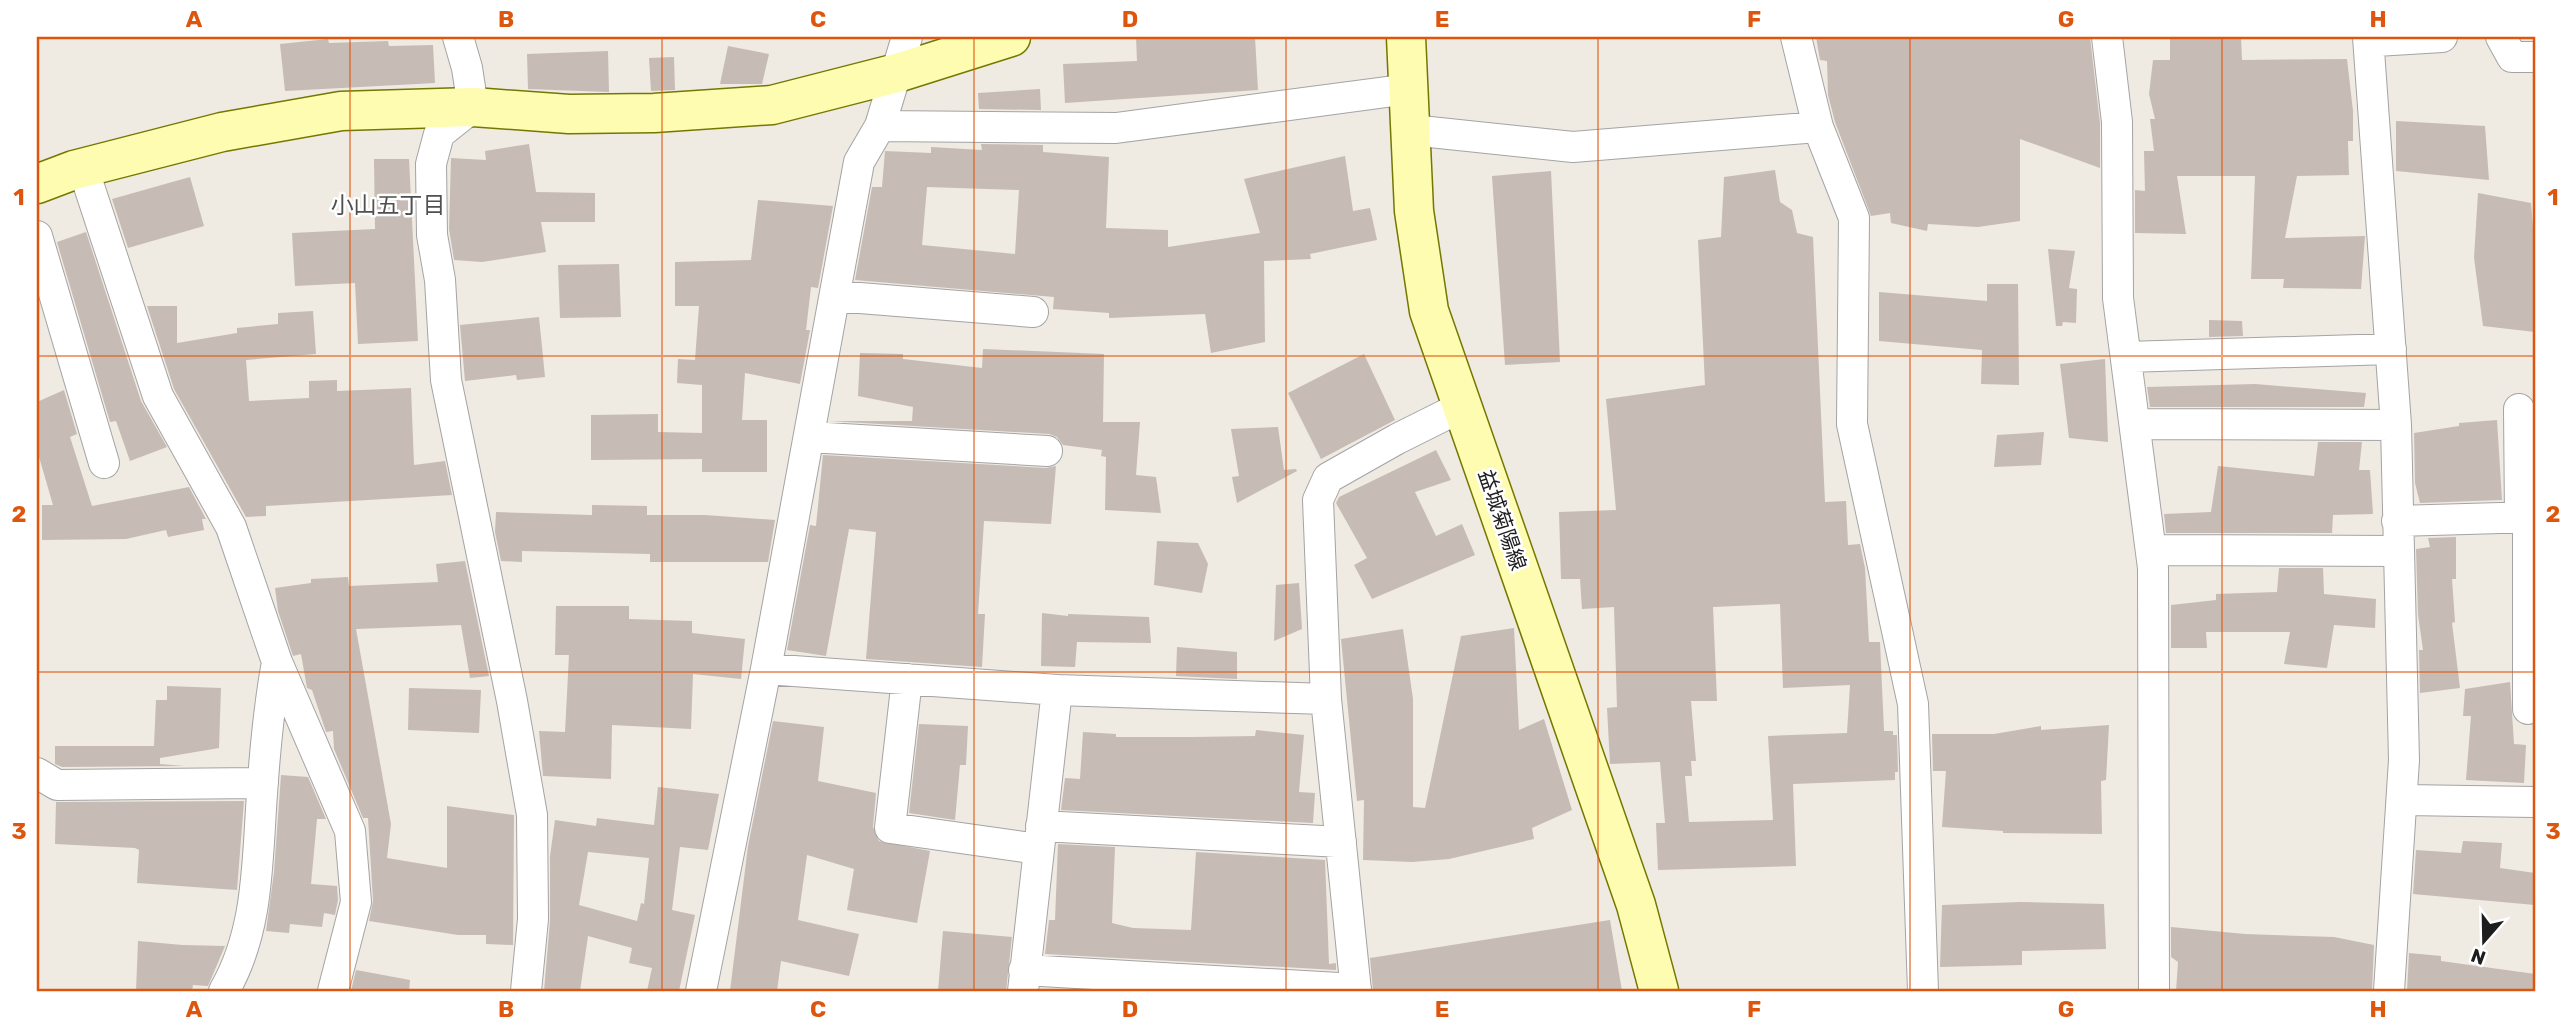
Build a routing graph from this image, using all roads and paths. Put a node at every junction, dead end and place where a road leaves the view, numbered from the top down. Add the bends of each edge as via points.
1 (458, 37) edge
2 (907, 37) edge
3 (1011, 37) edge
4 (1406, 37) edge
5 (1796, 37) edge
6 (2107, 37) edge
7 (2368, 37) edge
8 (2442, 37) edge
9 (2501, 37) edge
10 (2535, 58) edge
11 (897, 73) junction
12 (1409, 89) junction
13 (473, 107) junction
14 (880, 126) junction
15 (1818, 128) junction
16 (1411, 130) junction
17 (83, 168) junction
18 (37, 184) edge
19 (37, 236) edge
20 (835, 296) junction
21 (1033, 312) dead end
22 (2391, 349) junction
23 (2126, 357) junction
24 (1463, 406) junction
25 (2519, 409) dead end
26 (2135, 424) junction
27 (2396, 425) junction
28 (809, 437) junction
29 (1047, 451) dead end
30 (104, 463) dead end
31 (2528, 517) edge
32 (2397, 520) junction
33 (2151, 550) junction
34 (2398, 551) junction
35 (278, 662) junction
36 (766, 668) junction
37 (907, 679) junction
38 (1057, 690) junction
39 (1326, 699) junction
40 (2528, 709) dead end
41 (37, 773) edge
42 (263, 783) junction
43 (2404, 800) junction
44 (2535, 802) edge
45 (1039, 837) junction
46 (1341, 842) junction
47 (1024, 980) edge
48 (1356, 990) edge
49 (224, 991) edge
50 (333, 991) edge
51 (526, 991) edge
52 (701, 991) edge
53 (1659, 991) edge
54 (1923, 991) edge
55 (2154, 991) edge
56 (2389, 991) edge

1 - 13 street
2 - 11 street
3 - 11 street
4 - 12 street, 益城菊陽線
5 - 15 street
6 - 23 street via 2117,122 2119,298
7 - 8 street
7 - 22 street
9 - 10 street via 2512,57
11 - 13 street via 772,105 581,114
11 - 14 street
12 - 14 street via 1116,128
12 - 16 street, 益城菊陽線
13 - 17 street via 341,111 222,132
13 - 51 street via 439,134 431,164 432,235 440,280 446,380 531,815 533,919
14 - 20 street via 859,162
15 - 16 street via 1573,147
15 - 54 street via 1854,218 1852,425 1913,704
16 - 24 street, 益城菊陽線 via 1414,211 1429,311
17 - 18 street
17 - 35 street via 158,396 231,527
19 - 30 street
20 - 21 street
20 - 28 street
22 - 23 street
22 - 27 street
23 - 26 street
24 - 39 street via 1328,478 1318,500
24 - 53 street, 益城菊陽線 via 1636,905
25 - 31 street
26 - 27 street
26 - 33 street
27 - 32 street
28 - 29 street via 966,459
28 - 36 street
31 - 32 street
31 - 40 street
32 - 34 street
33 - 34 street
33 - 55 street
34 - 43 street
35 - 42 street via 268,710
35 - 50 street via 350,831 356,902
36 - 37 street
36 - 52 street
37 - 38 street
37 - 45 street via 890,828
38 - 39 street
38 - 45 street
39 - 46 street
41 - 42 street via 57,785
42 - 49 street via 258,876 249,932
43 - 44 street
43 - 56 street
45 - 46 street
45 - 47 street
46 - 48 street
47 - 48 street

